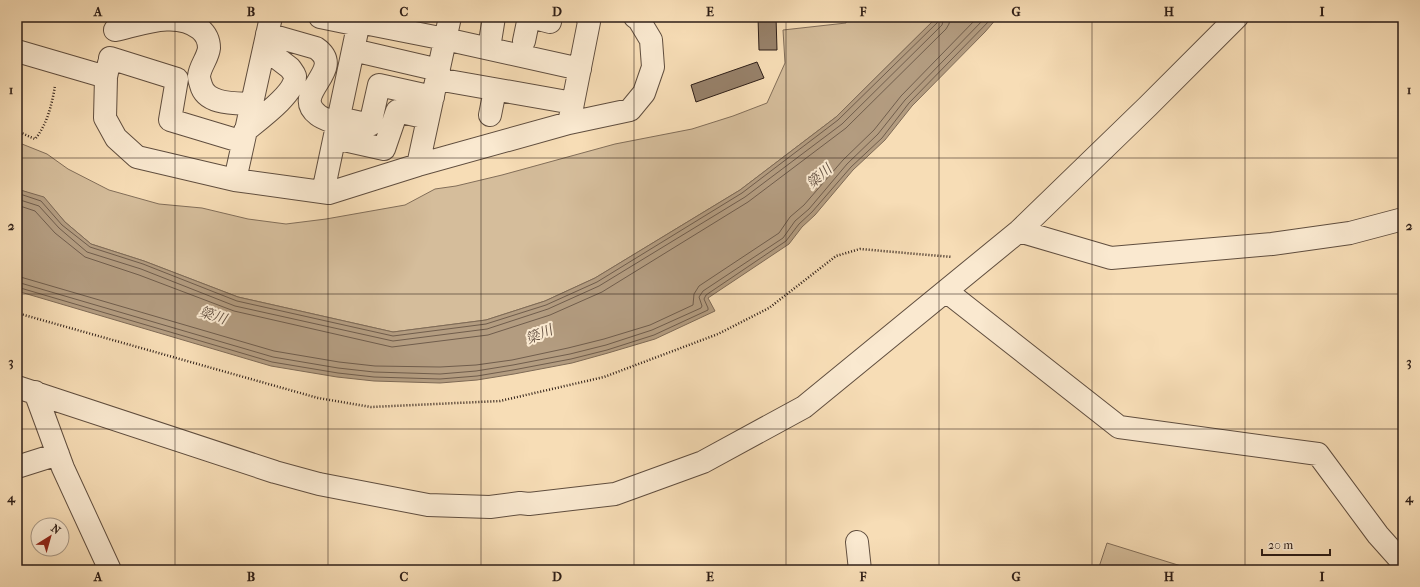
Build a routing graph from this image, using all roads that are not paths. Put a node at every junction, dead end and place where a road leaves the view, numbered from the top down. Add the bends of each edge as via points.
1 (320, 17) edge
2 (450, 17) edge
3 (494, 17) edge
4 (587, 17) edge
5 (635, 17) edge
6 (1237, 17) edge
7 (536, 19) edge
8 (359, 21) edge
9 (117, 24) edge
10 (267, 33) edge
11 (445, 39) junction
12 (524, 41) dead end
13 (488, 48) junction
14 (353, 50) junction
15 (17, 51) edge
16 (108, 67) junction
17 (580, 68) junction
18 (436, 82) junction
19 (496, 90) junction
20 (252, 104) junction
21 (571, 113) junction
22 (490, 116) dead end
23 (428, 118) junction
24 (337, 127) junction
25 (244, 136) junction
26 (418, 165) junction
27 (235, 180) junction
28 (323, 192) junction
29 (1403, 219) edge
30 (1019, 231) junction
31 (946, 291) junction
32 (26, 390) edge
33 (58, 454) junction
34 (17, 467) edge
35 (857, 542) dead end
36 (1403, 563) edge
37 (110, 570) edge
38 (860, 570) edge

1 - 8 street
2 - 11 street
3 - 13 street
4 - 17 street via 589,22
5 - 21 street via 651,40 653,67 644,93 630,110
6 - 30 street
7 - 12 street
8 - 11 street
8 - 14 street
9 - 16 street
9 - 20 street via 174,19 196,26 204,32 209,49 199,77 202,88 210,97 222,101
10 - 20 street
10 - 24 street via 322,52 325,59 324,74 311,92 310,104 318,116
10 - 25 street via 295,77 290,90
11 - 13 street
11 - 18 street
13 - 17 street
14 - 18 street
14 - 24 street
15 - 16 street via 59,64
16 - 25 street via 177,80 170,120
16 - 27 street via 105,118 116,138 137,158
17 - 21 street
18 - 19 street
18 - 23 street
18 - 24 street via 379,85 370,125
19 - 21 street
19 - 22 street
20 - 25 street
21 - 26 street
23 - 24 street via 397,111 384,149
23 - 26 street
24 - 28 street
25 - 27 street
26 - 28 street via 329,193
27 - 28 street
29 - 30 street via 1350,233 1272,244 1111,258
30 - 31 street
31 - 32 street via 804,407 702,462 615,494 530,504 520,502 490,507 428,505 319,484 275,472
31 - 36 street via 1119,427 1318,454 1378,535
32 - 33 street
33 - 34 street
33 - 37 street
35 - 38 street

